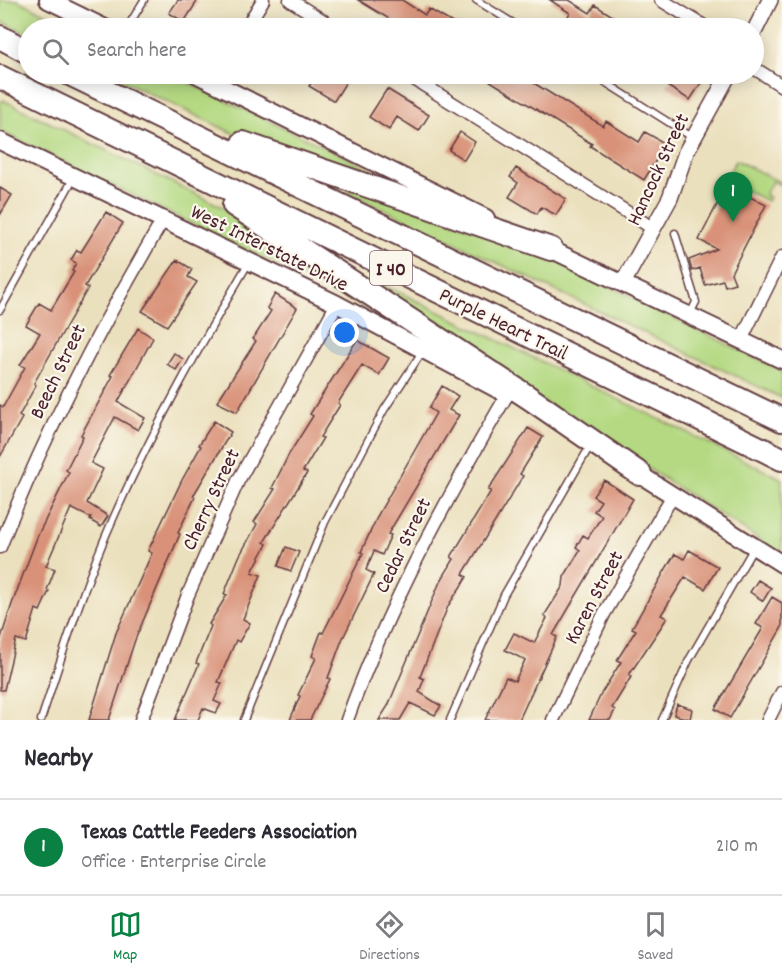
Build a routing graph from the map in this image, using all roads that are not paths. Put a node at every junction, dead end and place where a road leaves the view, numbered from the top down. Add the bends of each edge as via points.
1 (48, 0) edge
2 (144, 0) edge
3 (263, 0) edge
4 (290, 0) edge
5 (476, 0) edge
6 (661, 0) edge
7 (770, 0) edge
8 (85, 18) edge
9 (133, 18) edge
10 (252, 18) edge
11 (319, 18) edge
12 (505, 18) edge
13 (691, 18) edge
14 (760, 18) edge
15 (0, 37) edge
16 (18, 47) edge
17 (764, 75) edge
18 (0, 77) edge
19 (227, 84) edge
20 (422, 84) edge
21 (608, 84) edge
22 (723, 84) edge
23 (92, 85) joint
24 (782, 86) edge
25 (693, 137) junction
26 (0, 141) edge
27 (142, 146) junction
28 (74, 177) junction
29 (163, 220) junction
30 (654, 229) junction
31 (675, 233) dead end
32 (551, 249) junction
33 (782, 256) edge
34 (249, 262) junction
35 (623, 283) junction
36 (336, 304) junction
37 (0, 310) edge
38 (689, 315) junction
39 (741, 340) junction
40 (423, 350) junction
41 (782, 360) edge
42 (507, 394) junction
43 (782, 420) edge
44 (591, 444) junction
45 (782, 459) edge
46 (640, 474) junction
47 (673, 495) junction
48 (0, 547) edge
49 (754, 547) junction
50 (782, 564) edge
51 (782, 692) edge
52 (41, 720) edge
53 (141, 720) edge
54 (244, 720) edge
55 (347, 720) edge
56 (450, 720) edge
57 (554, 720) edge
58 (662, 720) edge
59 (768, 720) edge

1 - 8 main road
2 - 9 lane
3 - 10 street
4 - 11 street
5 - 12 lane
6 - 13 street
7 - 14 street
15 - 16 highway
17 - 24 street
18 - 27 highway, Purple Heart Trail / I 40
19 - 32 main road
20 - 30 street
21 - 25 lane
22 - 25 street, Hancock Street
23 - 32 highway via 267,153
23 - 43 highway, Purple Heart Trail / I 40
25 - 30 street, Hancock Street
26 - 28 main road, West Interstate Drive
27 - 45 highway, Purple Heart Trail / I 40
27 - 46 highway via 296,243
28 - 29 main road, West Interstate Drive
28 - 37 lane
29 - 34 main road, West Interstate Drive
29 - 48 street, Beech Street via 78,371
30 - 35 street, Hancock Street
31 - 38 lane via 696,302
32 - 35 main road
33 - 39 street
34 - 36 main road, West Interstate Drive
34 - 52 lane via 152,435 112,521 69,632
35 - 38 main road
36 - 40 main road, West Interstate Drive
36 - 53 street, Cherry Street via 238,481 188,595
38 - 39 main road
39 - 41 main road
40 - 42 main road, West Interstate Drive
40 - 54 lane via 384,410 325,522
42 - 44 main road, West Interstate Drive
42 - 55 street, Cedar Street via 424,541 379,638
44 - 46 main road, West Interstate Drive
44 - 56 lane via 504,595
46 - 47 main road, West Interstate Drive
47 - 49 main road, West Interstate Drive
47 - 57 street, Karen Street via 604,614
49 - 50 main road, West Interstate Drive
49 - 58 lane via 689,660
51 - 59 street

